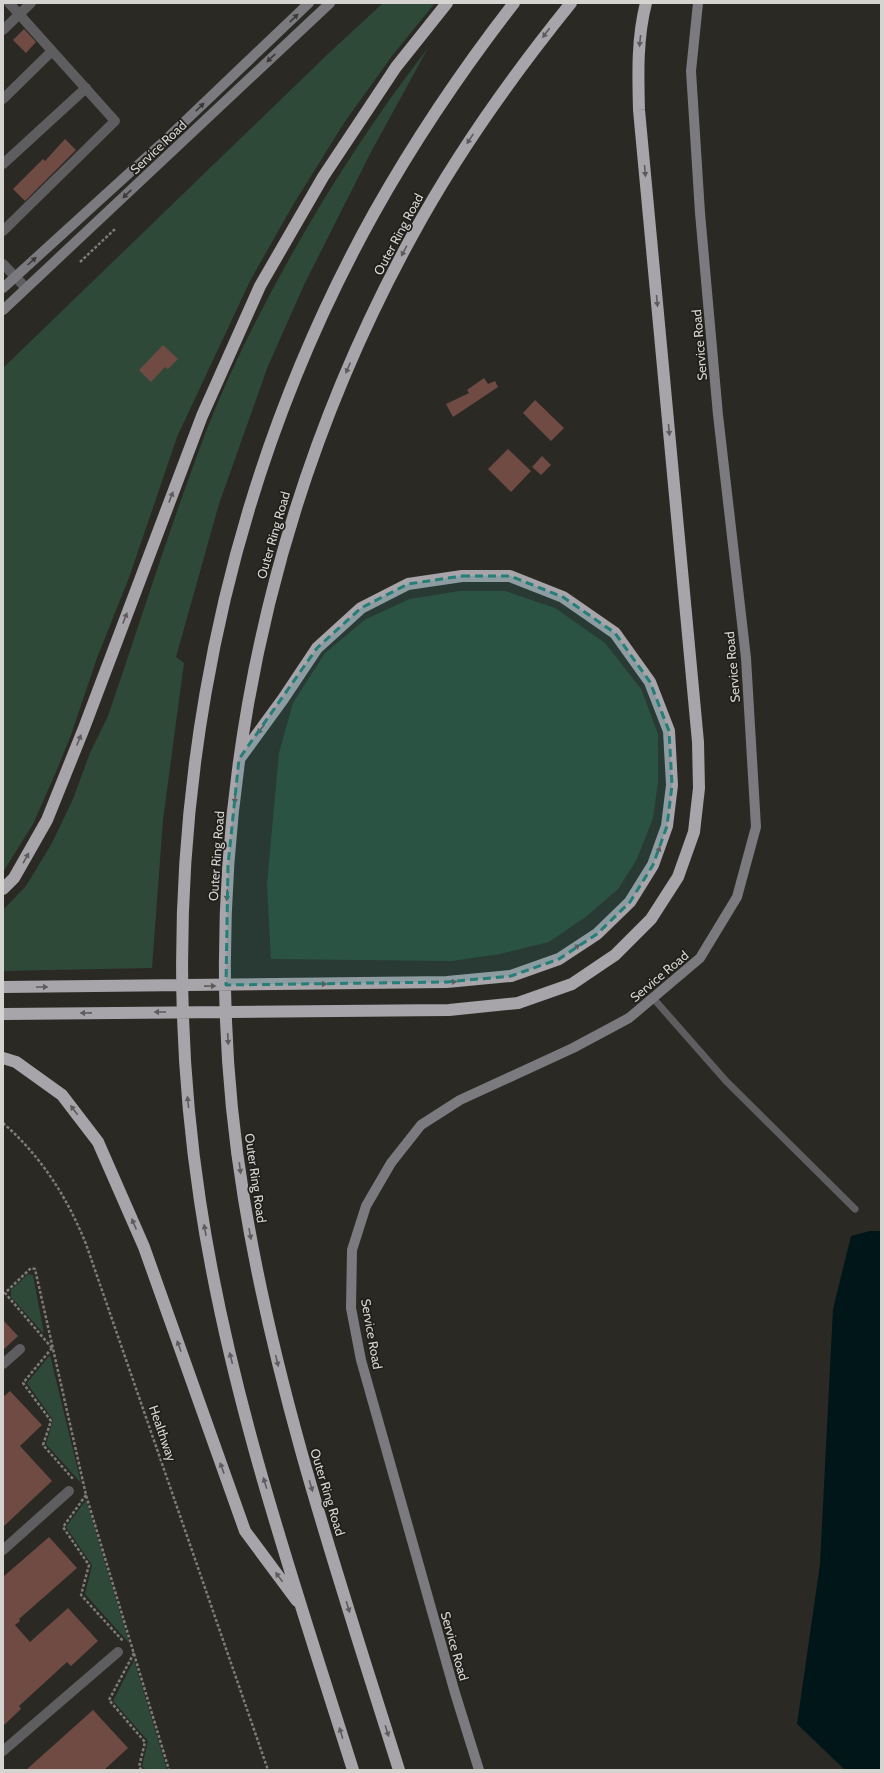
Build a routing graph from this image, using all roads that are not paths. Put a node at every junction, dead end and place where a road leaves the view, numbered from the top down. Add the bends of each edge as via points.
1 (9, 3) edge
2 (31, 3) edge
3 (309, 3) edge
4 (330, 3) edge
5 (447, 3) edge
6 (514, 3) edge
7 (571, 3) edge
8 (646, 3) edge
9 (698, 3) edge
10 (19, 14) junction
11 (3, 30) edge
12 (52, 51) junction
13 (86, 88) junction
14 (3, 99) edge
15 (160, 145) junction
16 (169, 155) junction
17 (3, 164) edge
18 (3, 230) edge
19 (3, 264) edge
20 (14, 277) junction
21 (3, 288) edge
22 (26, 288) junction
23 (3, 310) edge
24 (239, 759) junction
25 (3, 889) edge
26 (3, 987) edge
27 (653, 998) junction
28 (3, 1014) edge
29 (3, 1058) edge
30 (855, 1209) dead end
31 (20, 1349) dead end
32 (3, 1364) edge
33 (73, 1487) road end
34 (3, 1550) edge
35 (302, 1608) junction
36 (118, 1652) dead end
37 (3, 1751) edge
38 (353, 1770) edge
39 (399, 1770) edge
40 (479, 1770) edge

1 - 10 street
2 - 10 street
15 -> 3 main road, Service Road
4 -> 16 main road, Service Road
25 -> 5 highway via 14,878 47,820 202,416 260,286 323,176 396,67
35 -> 6 highway via 257,1458 225,1333 206,1239 192,1143 186,1082 181,964 184,876 193,776 206,685 232,569 257,484 302,363 354,252 391,184 439,106
7 -> 24 highway, Outer Ring Road via 500,95 454,164 412,236 358,344 327,418 286,539 256,660
8 -> 28 highway via 638,60 639,110 698,742 699,788 694,832 678,877 651,919 615,955 572,984 518,1002 449,1010
9 - 27 main road, Service Road via 691,71 700,213 718,415 746,658 756,827 737,897 721,924 700,958
10 - 11 street
10 - 12 street
12 - 13 street
12 - 14 street
13 - 17 street
13 - 18 street via 115,121
15 - 16 main road
20 -> 15 main road, Service Road
16 -> 22 main road, Service Road
19 - 20 street
20 - 21 main road, Service Road
20 - 22 street
22 - 23 main road, Service Road
26 -> 24 highway via 448,982 511,976 559,959 597,934 630,902 653,865 668,826 672,785 669,731 650,682 615,633 563,597 510,576 462,576 408,584 360,608 317,648 284,700
24 -> 39 highway, Outer Ring Road via 229,860 225,963 230,1079 243,1195 267,1316 299,1446
27 - 30 lane via 726,1081
27 - 40 main road, Service Road via 629,1018 574,1048 460,1100 421,1125 391,1163 366,1206 352,1250 351,1308 361,1360
35 -> 29 highway via 245,1532 144,1247 98,1142 62,1095 16,1062
31 - 32 street
33 - 34 street
38 -> 35 highway
36 - 37 street

